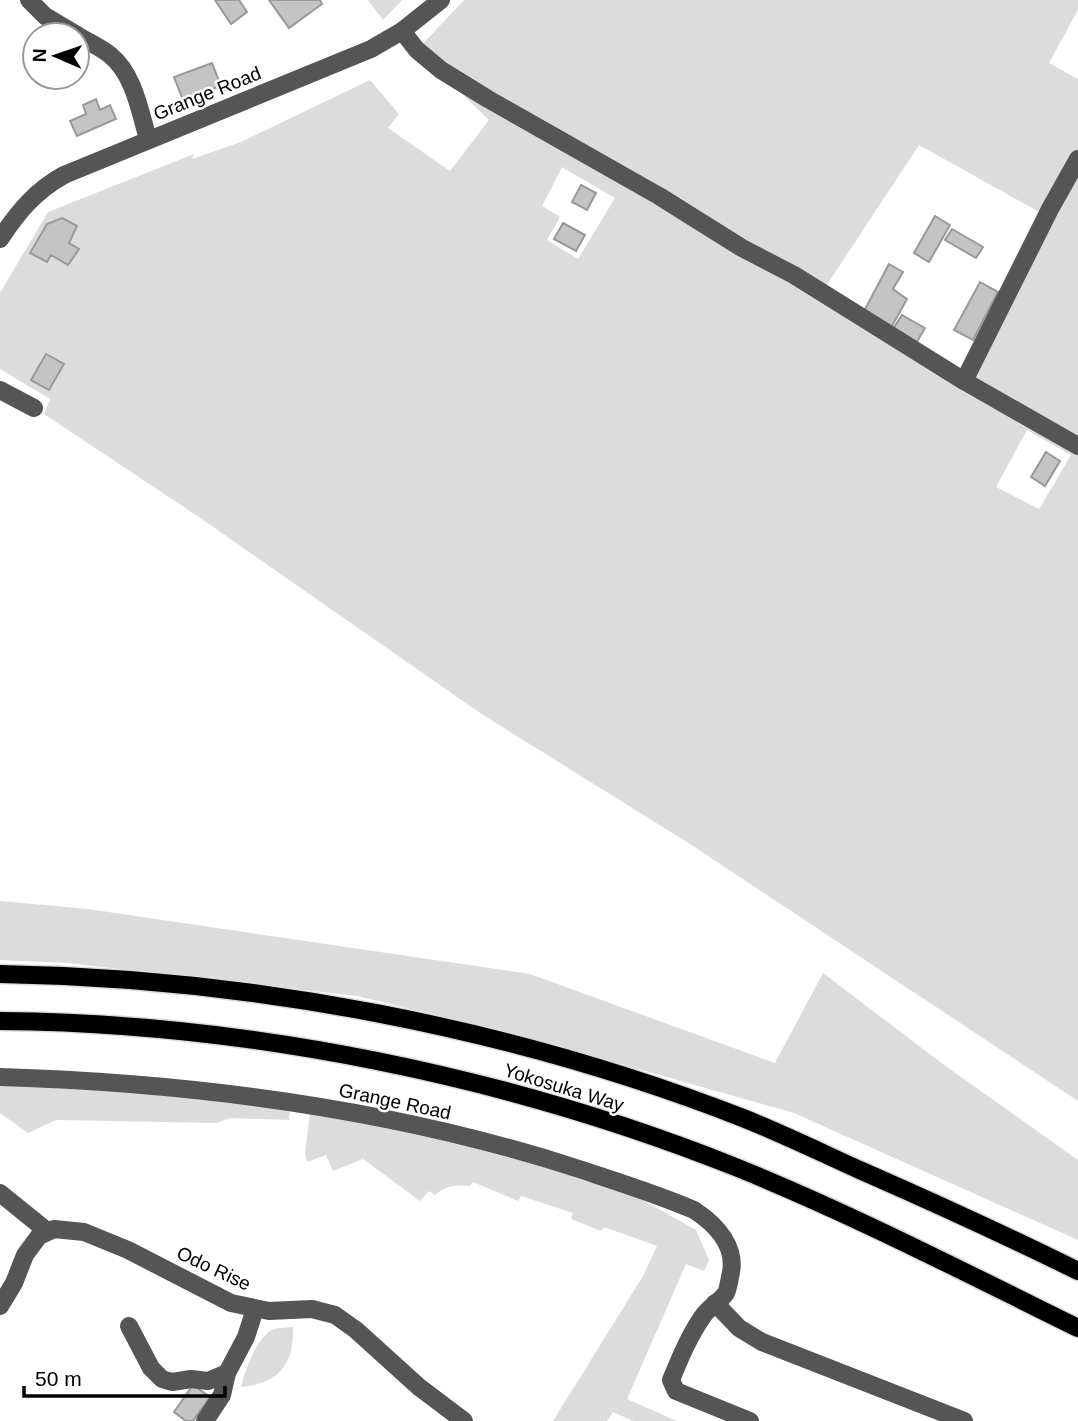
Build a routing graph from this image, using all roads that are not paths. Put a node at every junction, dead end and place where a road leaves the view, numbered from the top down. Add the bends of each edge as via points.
1 (29, 0) edge
2 (441, 0) edge
3 (53, 21) edge
4 (402, 31) junction
5 (91, 43) edge
6 (148, 139) junction
7 (1078, 159) edge
8 (0, 239) edge
9 (964, 381) junction
10 (0, 390) edge
11 (34, 408) dead end
12 (1078, 446) edge
13 (0, 974) edge
14 (0, 1021) edge
15 (0, 1077) edge
16 (0, 1193) edge
17 (47, 1231) junction
18 (1078, 1271) edge
19 (715, 1303) junction
20 (0, 1306) edge
21 (255, 1309) junction
22 (129, 1326) dead end
23 (1078, 1328) edge
24 (227, 1373) junction
25 (205, 1421) edge
26 (464, 1421) edge
27 (750, 1421) edge
28 (964, 1421) edge

1 - 3 street
2 - 4 street, Grange Road
4 - 6 street, Grange Road via 351,58
4 - 9 street via 423,55 469,88 794,275
5 - 6 street via 124,70
6 - 8 street, Grange Road via 46,184
7 - 9 street
9 - 12 street
10 - 11 street
13 - 18 main road, Yokosuka Way via 87,976 241,991 378,1014 537,1051 758,1125
14 - 23 main road, Yokosuka Way via 142,1028 260,1041 493,1087 737,1168 863,1222
15 - 19 street, Grange Road via 152,1086 356,1112 538,1156 694,1210 712,1224 729,1245 732,1259 726,1293
16 - 17 street
17 - 20 street via 30,1246
17 - 21 street, Odo Rise via 70,1229 91,1234 223,1299
19 - 27 street via 684,1348 671,1380 676,1391
19 - 28 street via 739,1328 762,1342
21 - 24 street
21 - 26 street, Odo Rise via 312,1309 335,1315
22 - 24 street via 162,1380 208,1381
24 - 25 street via 223,1393

